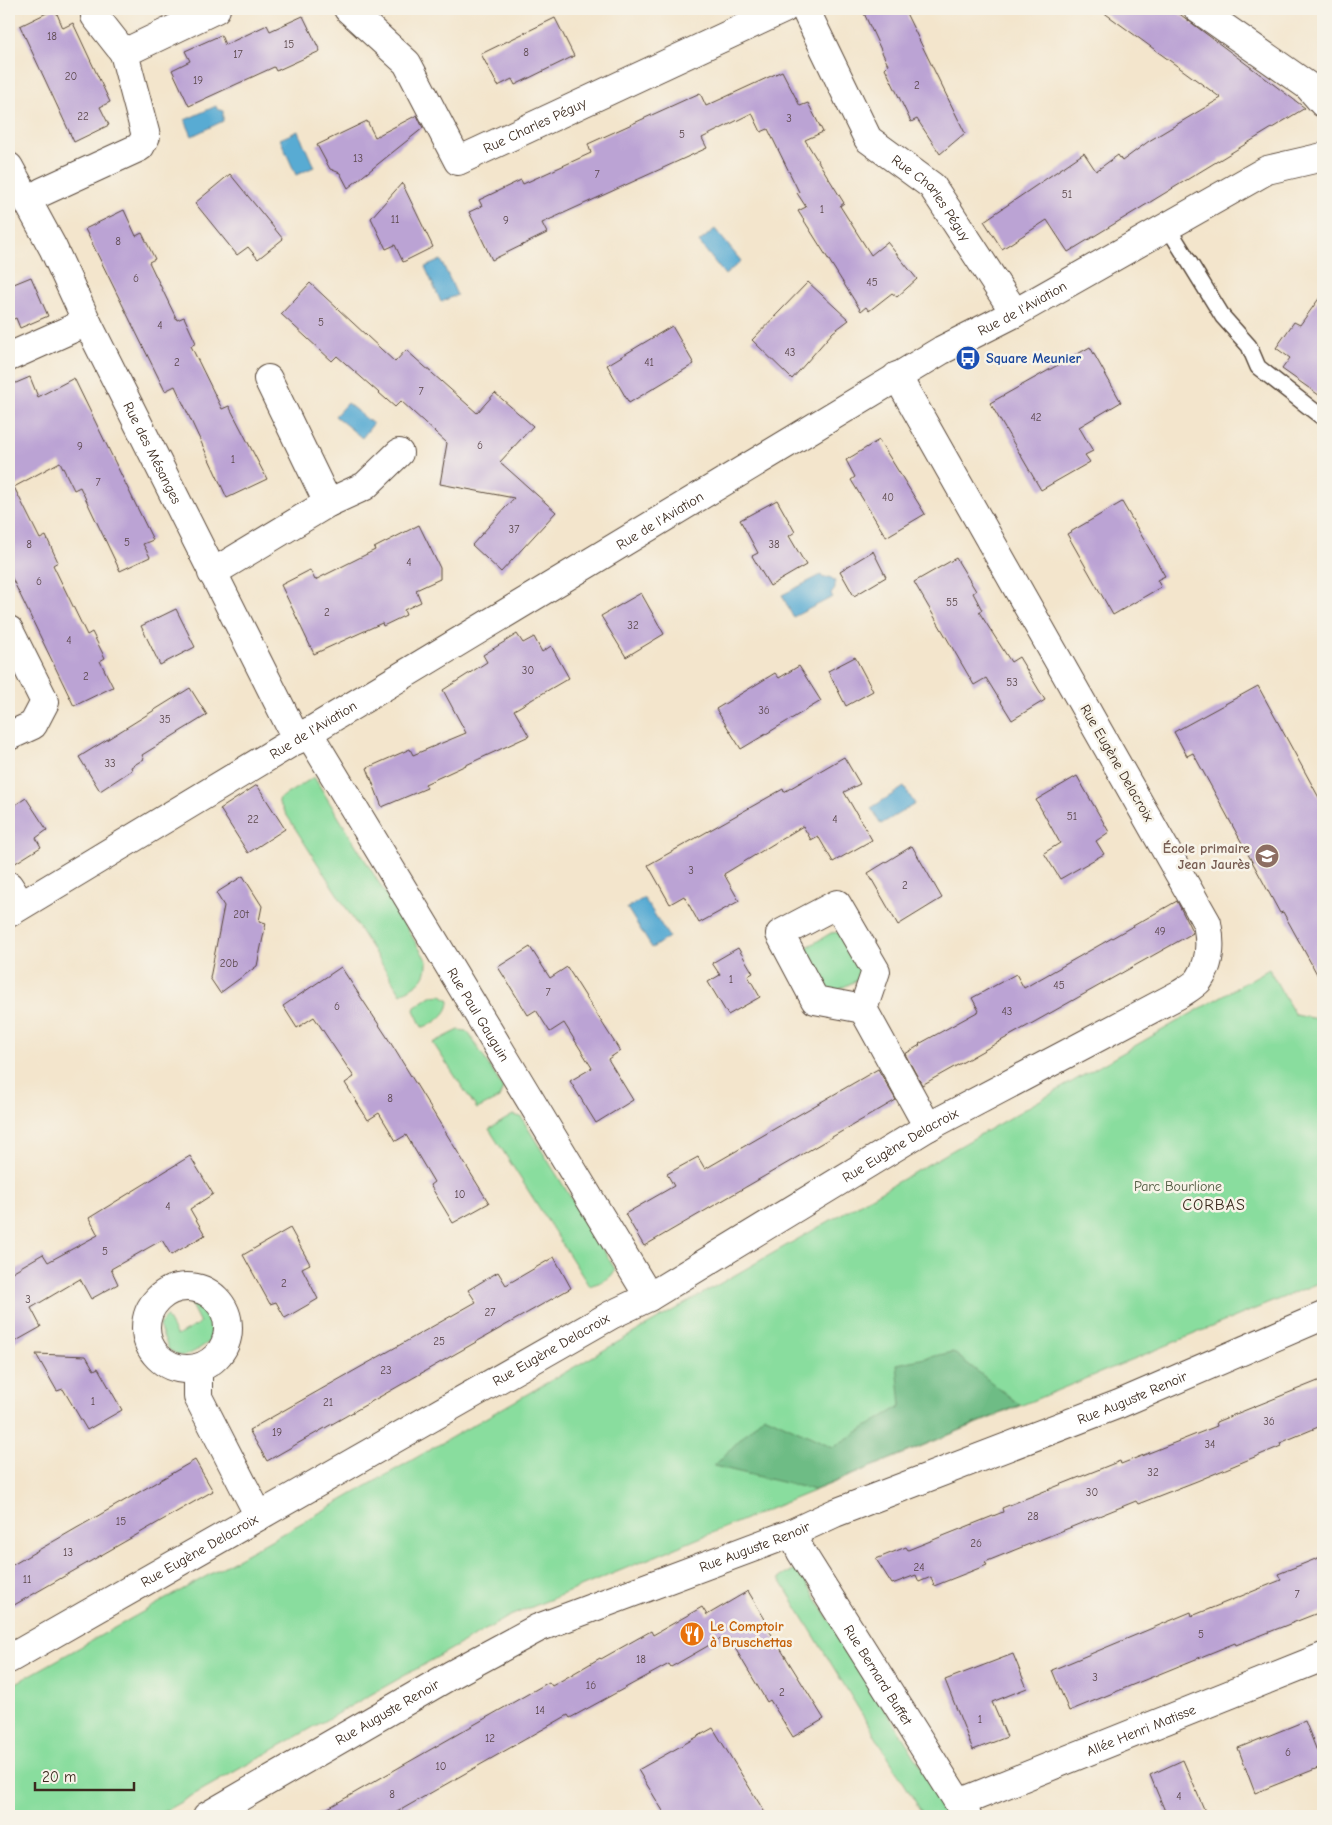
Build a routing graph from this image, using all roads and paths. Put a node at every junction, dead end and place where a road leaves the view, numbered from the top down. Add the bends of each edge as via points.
1 (216, 9) edge
2 (348, 9) edge
3 (784, 9) edge
4 (805, 9) edge
5 (1198, 9) edge
6 (94, 16) dead end
7 (124, 53) junction
8 (1323, 104) edge
9 (1323, 157) edge
10 (9, 167) edge
11 (42, 192) dead end
12 (1167, 226) junction
13 (1015, 313) junction
14 (87, 322) junction
15 (9, 356) edge
16 (897, 376) junction
17 (268, 379) dead end
18 (1323, 418) edge
19 (399, 454) dead end
20 (328, 503) junction
21 (212, 574) junction
22 (9, 630) edge
23 (9, 736) edge
24 (302, 736) junction
25 (13, 901) edge
26 (864, 1009) dead end
27 (928, 1127) junction
28 (649, 1297) junction
29 (1323, 1316) edge
30 (198, 1368) dead end
31 (259, 1516) junction
32 (792, 1532) junction
33 (1323, 1657) edge
34 (9, 1659) edge
35 (963, 1810) edge
36 (207, 1816) edge

1 - 7 street
2 - 3 street, Rue Charles Péguy via 407,63 458,161
4 - 13 street, Rue Charles Péguy via 868,139 932,186
5 - 8 street via 1308,86
6 - 7 street
7 - 11 street via 146,136 140,147
9 - 12 street, Rue de l'Aviation via 1267,170
10 - 14 street, Rue des Mésanges via 53,248
12 - 13 street, Rue de l'Aviation
12 - 18 lane via 1223,317 1249,346 1258,367
13 - 16 street, Rue de l'Aviation
14 - 15 street
14 - 21 street, Rue des Mésanges
16 - 24 street, Rue de l'Aviation
16 - 27 street, Rue Eugène Delacroix via 1207,923 1211,942 1206,965 1198,981 1180,994
17 - 20 street
19 - 20 street via 365,486
20 - 21 street
21 - 24 street, Rue des Mésanges
22 - 23 street via 45,702 33,725
24 - 25 street, Rue de l'Aviation
24 - 28 street, Rue Paul Gauguin
26 - 27 street
27 - 28 street, Rue Eugène Delacroix
28 - 31 street, Rue Eugène Delacroix via 611,1315
29 - 32 street, Rue Auguste Renoir via 1119,1404
30 - 31 street via 198,1397
31 - 34 street, Rue Eugène Delacroix
32 - 35 street, Rue Bernard Buffet via 801,1552
32 - 36 street, Rue Auguste Renoir via 538,1628
33 - 35 street, Allée Henri Matisse

